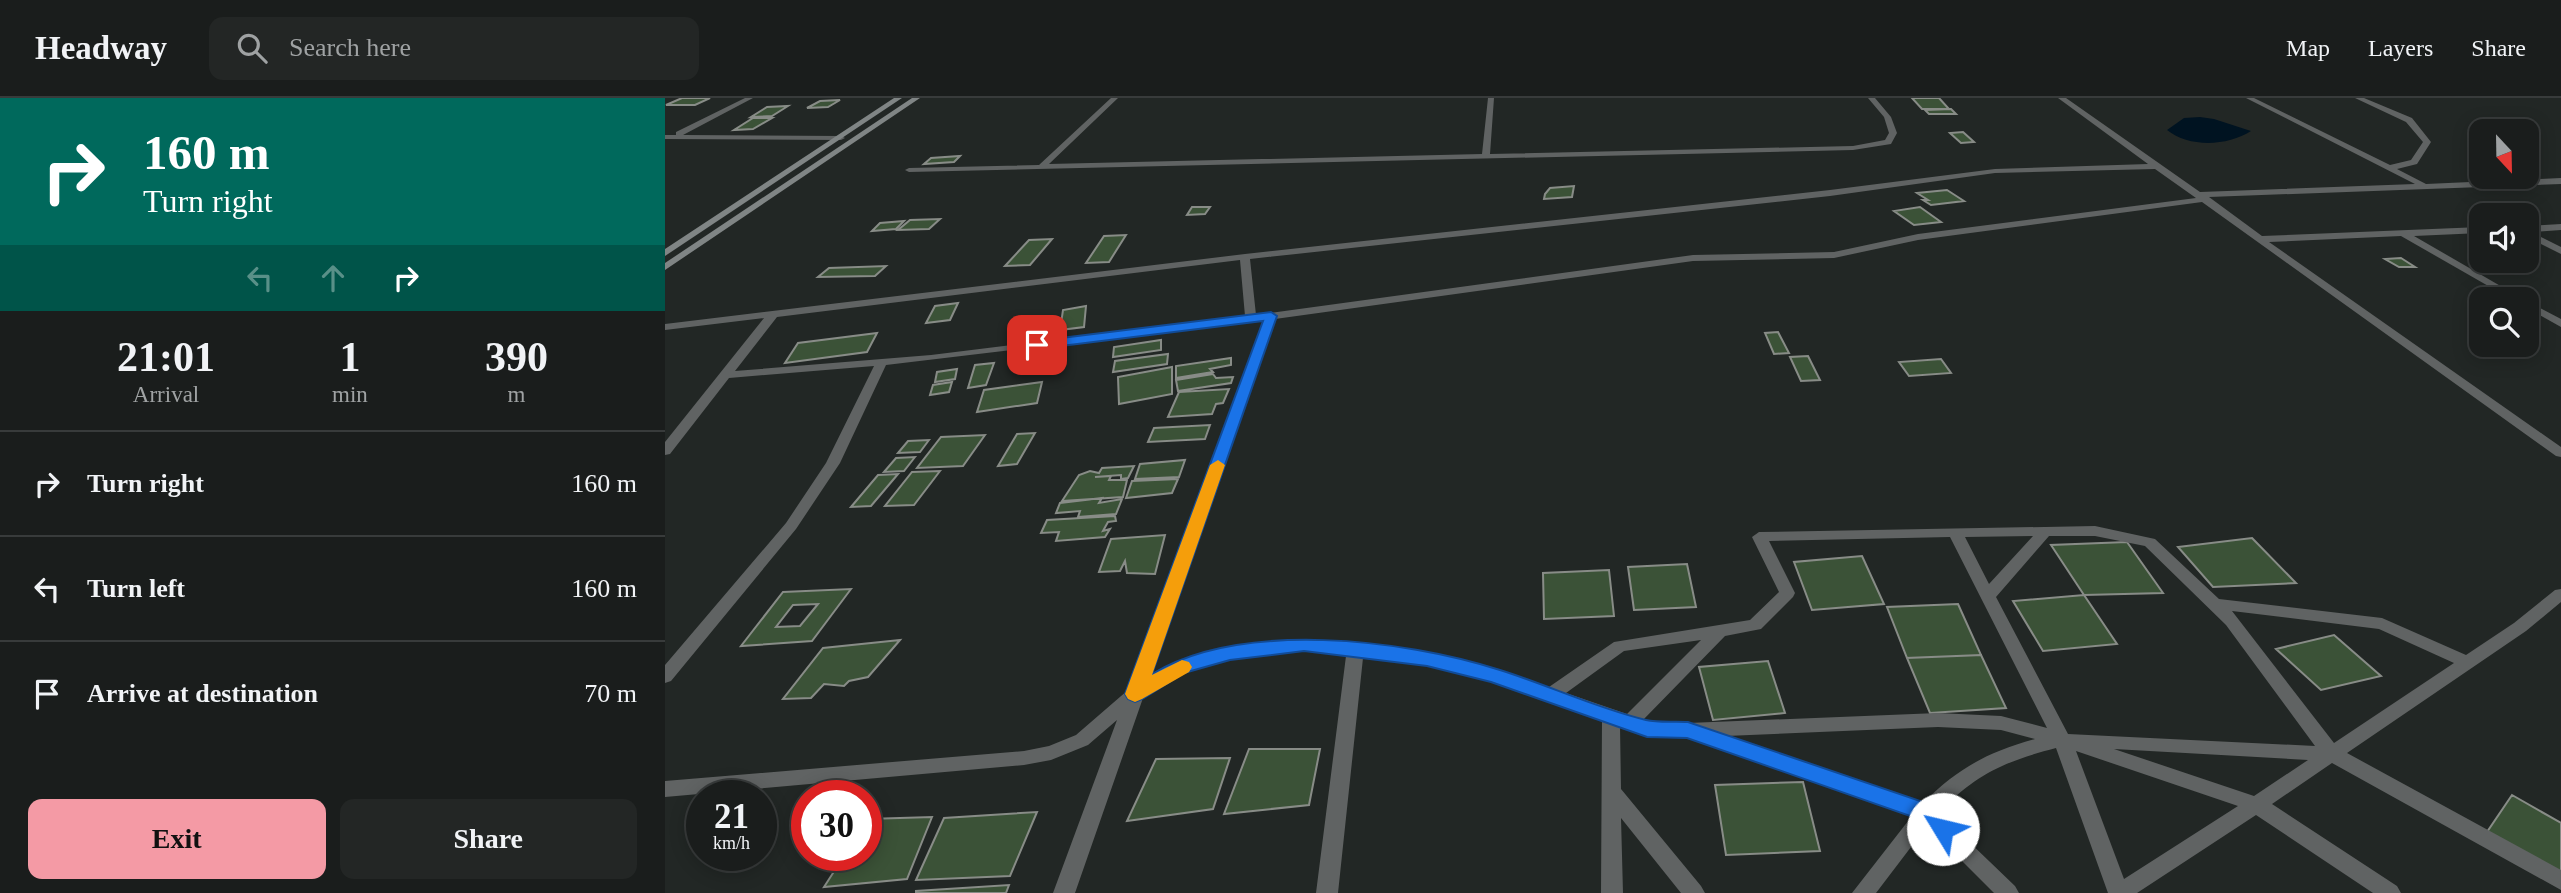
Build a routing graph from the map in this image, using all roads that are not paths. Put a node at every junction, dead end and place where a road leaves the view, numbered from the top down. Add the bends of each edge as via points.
1 (750, 98) edge
2 (899, 98) edge
3 (917, 98) edge
4 (1115, 98) edge
5 (1491, 98) edge
6 (1871, 98) edge
7 (2061, 98) edge
8 (2249, 98) edge
9 (2358, 98) edge
10 (668, 138) edge
11 (841, 138) junction
12 (1486, 157) junction
13 (2159, 166) junction
14 (1041, 167) junction
15 (2389, 169) junction
16 (909, 170) dead end
17 (2544, 181) junction
18 (2561, 181) edge
19 (2424, 186) junction
20 (2561, 189) edge
21 (2203, 197) junction
22 (2561, 227) edge
23 (2539, 230) edge
24 (2469, 231) edge
25 (2403, 234) junction
26 (2539, 238) edge
27 (2262, 239) junction
28 (2561, 251) edge
29 (665, 253) edge
30 (1245, 257) junction
31 (665, 267) edge
32 (2497, 287) edge
33 (2539, 311) edge
34 (774, 313) junction
35 (1271, 316) junction
36 (1251, 318) junction
37 (2561, 324) edge
38 (665, 327) edge
39 (882, 362) junction
40 (725, 375) junction
41 (665, 451) edge
42 (2561, 453) edge
43 (2045, 532) junction
44 (1955, 533) junction
45 (2561, 594) edge
46 (1988, 596) junction
47 (2215, 604) junction
48 (1720, 631) junction
49 (1355, 650) junction
50 (2467, 662) junction
51 (665, 677) edge
52 (1135, 694) junction
53 (1551, 695) junction
54 (1620, 719) junction
55 (1688, 730) junction
56 (2061, 739) junction
57 (2332, 754) junction
58 (665, 789) edge
59 (1611, 791) junction
60 (2257, 804) junction
61 (1927, 813) junction
62 (2561, 881) edge
63 (1064, 893) edge
64 (1327, 893) edge
65 (1612, 893) edge
66 (1694, 893) edge
67 (1863, 893) edge
68 (2008, 893) edge
69 (2119, 893) edge
70 (2391, 893) edge

1 - 10 street
2 - 11 street
3 - 31 street
4 - 14 street
5 - 12 street
6 - 12 street via 1893,133 1888,142 1877,145
7 - 13 street
8 - 15 street
9 - 15 street via 2409,120 2427,142 2414,162
10 - 11 street
11 - 29 street
12 - 14 street
13 - 21 street
13 - 30 street via 1995,171
14 - 16 street
15 - 19 street
17 - 18 street
17 - 19 street
17 - 20 street
19 - 21 street
21 - 27 street
21 - 35 street via 1918,237 1834,255 1693,258
22 - 23 street
24 - 25 street
25 - 27 street
25 - 32 street
26 - 28 street
27 - 42 street
30 - 34 street
30 - 36 street
33 - 37 street
34 - 38 street
34 - 40 street
35 - 36 street
35 - 52 street
36 - 39 street
39 - 40 street
39 - 51 street via 833,463 791,526
40 - 41 street
43 - 44 street
43 - 46 street
43 - 47 street via 2095,531 2150,542
44 - 46 street
44 - 48 street via 1759,537 1787,593 1755,625
45 - 50 street
46 - 56 street
47 - 50 street via 2382,624
47 - 57 street
48 - 53 street via 1620,646
48 - 54 street
49 - 52 street via 1304,645 1230,653 1177,668
49 - 53 street via 1427,659
49 - 64 street
50 - 57 street
52 - 58 street via 1082,740 1038,756
52 - 63 street
53 - 54 street
54 - 55 street via 1647,729
54 - 59 street
55 - 56 street via 1938,720 2001,723
55 - 61 street
56 - 57 street
56 - 60 street
56 - 61 street via 2019,750 1971,772
56 - 69 street
57 - 60 street
57 - 62 street
59 - 65 street
59 - 66 street
60 - 69 street
60 - 70 street
61 - 67 street
61 - 68 street

